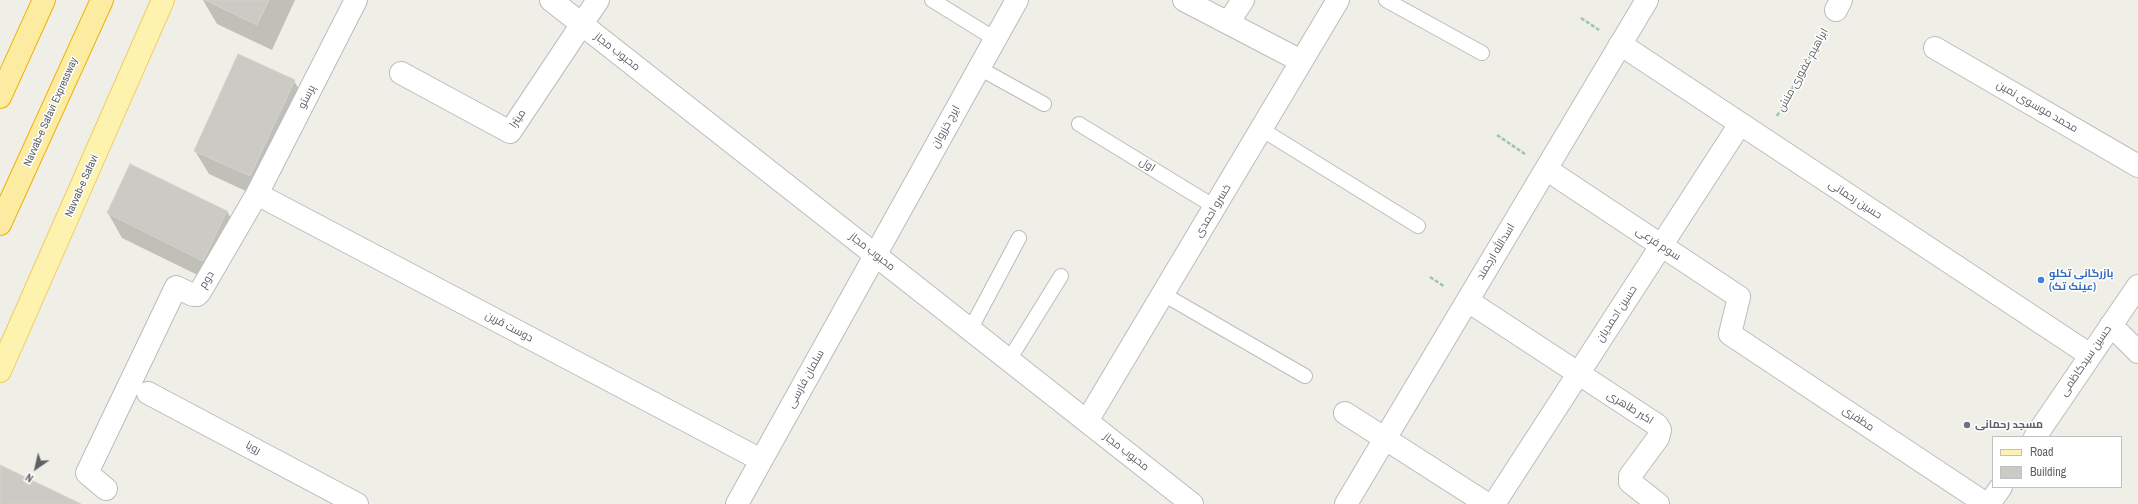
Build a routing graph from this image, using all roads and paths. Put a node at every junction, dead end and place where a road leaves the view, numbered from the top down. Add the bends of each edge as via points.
1 (44, 0) edge
2 (102, 0) edge
3 (163, 0) edge
4 (356, 0) edge
5 (551, 0) edge
6 (598, 0) edge
7 (932, 0) edge
8 (1017, 0) edge
9 (1184, 0) edge
10 (1243, 0) edge
11 (1338, 0) edge
12 (1386, 0) edge
13 (1647, 0) edge
14 (1838, 5) edge
15 (1228, 23) junction
16 (582, 24) junction
17 (995, 39) junction
18 (1620, 44) junction
19 (1935, 48) dead end
20 (1482, 53) dead end
21 (1301, 61) junction
22 (979, 68) junction
23 (401, 73) dead end
24 (0, 97) edge
25 (1044, 104) dead end
26 (1079, 124) dead end
27 (1740, 124) junction
28 (1261, 129) junction
29 (1497, 135) dead end
30 (1764, 139) junction
31 (2138, 166) edge
32 (1546, 169) junction
33 (257, 194) junction
34 (1215, 207) junction
35 (0, 224) edge
36 (1418, 226) dead end
37 (1019, 238) dead end
38 (1660, 246) junction
39 (875, 255) junction
40 (1061, 276) dead end
41 (2138, 286) edge
42 (1163, 294) junction
43 (1468, 301) junction
44 (2111, 326) junction
45 (970, 330) junction
46 (1730, 334) joint
47 (2138, 352) edge
48 (2090, 355) junction
49 (1009, 360) junction
50 (0, 372) edge
51 (1578, 375) junction
52 (1305, 376) dead end
53 (139, 388) junction
54 (1345, 413) dead end
55 (1087, 421) junction
56 (2036, 436) edge
57 (1385, 439) junction
58 (761, 460) junction
59 (2000, 488) edge
60 (106, 489) dead end
61 (741, 502) edge
62 (357, 504) edge
63 (1192, 504) edge
64 (1346, 504) edge
65 (1487, 504) edge
66 (1494, 504) edge
67 (1658, 504) edge
68 (1988, 504) edge

1 - 24 highway
2 - 35 highway, Navvab-e Safavi Expressway
3 - 50 main road, Navvab-e Safavi
4 - 33 street, پرستو
5 - 16 street, محبوب مجاز
6 - 16 street
7 - 17 lane
8 - 17 street, ایرج خزروان
9 - 15 street
10 - 15 street
11 - 21 street, خسرو احمدی
12 - 20 lane
13 - 18 street, اسدالله ارجمند
14 - 30 path, ابراهیم غفوری منش
15 - 21 street
16 - 23 street, میترا via 510,132
16 - 39 street, محبوب مجاز
17 - 22 street, ایرج خزروان
18 - 27 street, حسین رحمانی
18 - 32 street, اسدالله ارجمند
19 - 31 street, محمد موسوی نمین
21 - 28 street, خسرو احمدی
22 - 25 lane
22 - 39 street, ایرج خزروان
26 - 34 lane, اول
27 - 30 street, حسین رحمانی
27 - 38 street, حسین احمدیان
28 - 34 street, خسرو احمدی
28 - 36 lane
29 - 32 path
30 - 48 street, حسین رحمانی
32 - 38 street, سوم فرعی
32 - 43 street, اسدالله ارجمند
33 - 53 street, دوم via 200,292 193,295 176,287
33 - 58 street, دوست قرین
34 - 42 street, خسرو احمدی
37 - 45 lane
38 - 46 street, سوم فرعی via 1739,297
38 - 51 street, حسین احمدیان
39 - 45 street, محبوب مجاز
39 - 58 street, سلمان فارسی
40 - 49 lane
41 - 44 street, حسین سیدکاظمی
42 - 52 lane
42 - 55 street, خسرو احمدی
43 - 51 street
43 - 57 street, اسدالله ارجمند
44 - 47 street
44 - 48 street, حسین سیدکاظمی
45 - 49 street, محبوب مجاز
46 - 68 street, مظفری
48 - 56 street, حسین سیدکاظمی
49 - 55 street, محبوب مجاز
51 - 66 street, حسین احمدیان
51 - 67 street, اکبر طاهری via 1657,425 1660,430 1658,438 1630,476 1630,482
53 - 60 street via 87,473
53 - 62 street, رویا
54 - 57 street
55 - 63 street, محبوب مجاز
57 - 64 street, اسدالله ارجمند
57 - 65 street
58 - 61 street, سلمان فارسی
59 - 68 street

